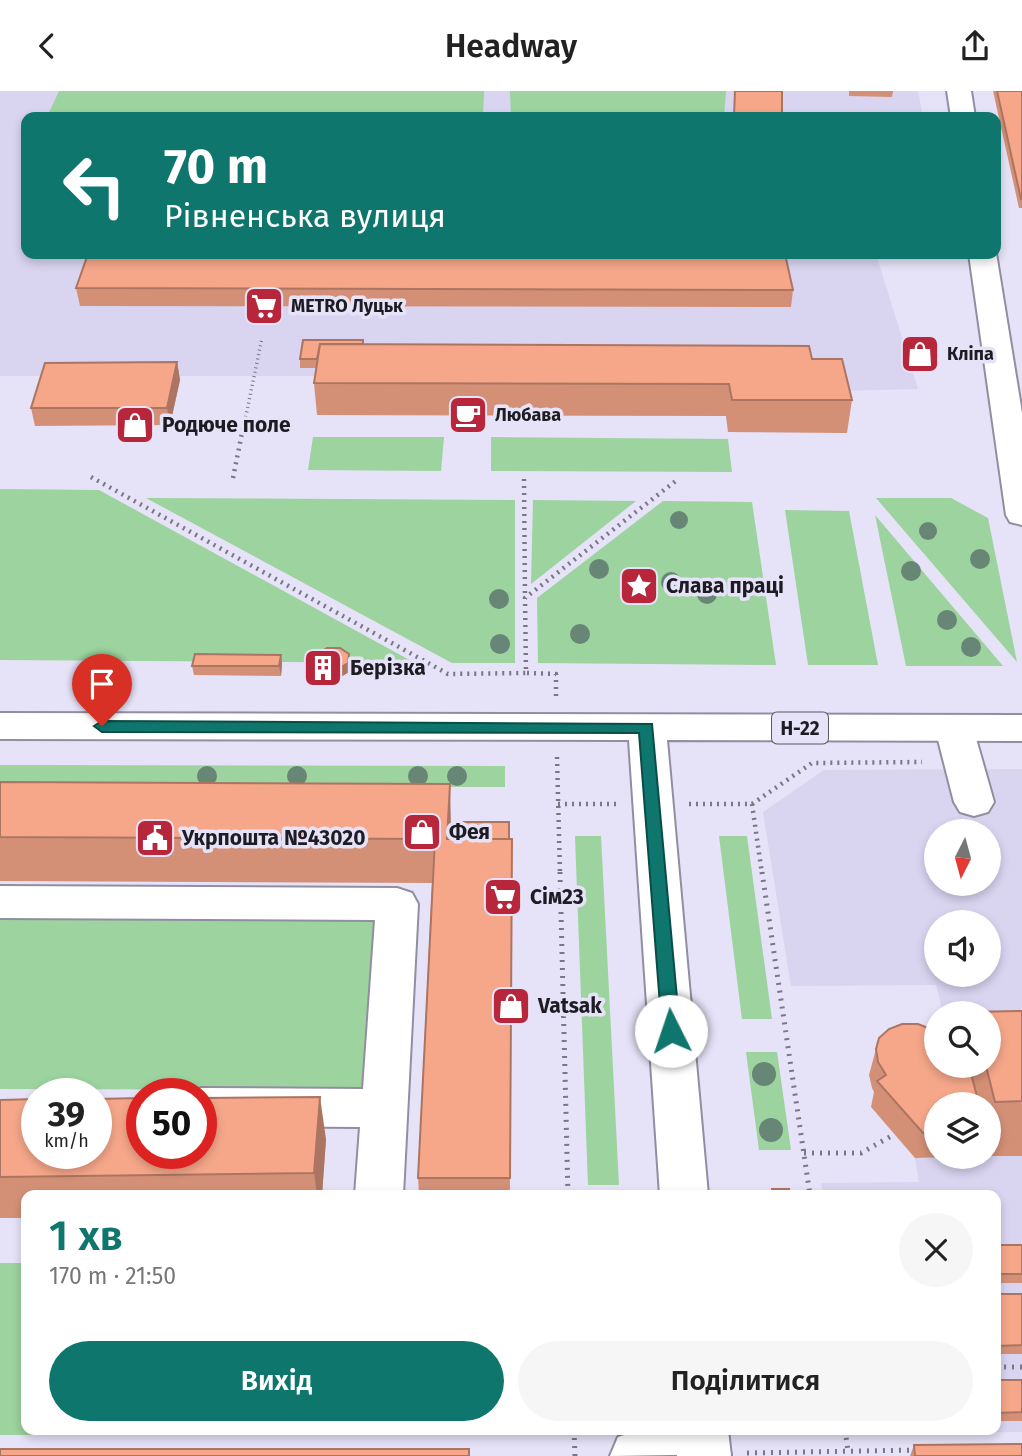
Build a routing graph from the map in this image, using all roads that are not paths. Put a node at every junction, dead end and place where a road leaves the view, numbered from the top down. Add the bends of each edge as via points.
1 (959, 91) edge
2 (962, 112) edge
3 (984, 259) edge
4 (1015, 415) edge
5 (1022, 515) edge
6 (0, 726) edge
7 (647, 728) junction
8 (1022, 728) edge
9 (958, 745) junction
10 (974, 802) dead end
11 (0, 902) edge
12 (217, 1107) edge
13 (384, 1108) junction
14 (379, 1190) edge
15 (684, 1190) edge
16 (704, 1446) edge
17 (637, 1456) edge

1 - 2 main road
3 - 4 main road
4 - 5 main road
6 - 7 main road, Н-22
7 - 9 main road, Н-22
7 - 15 main road
8 - 9 main road, Н-22
9 - 10 main road
11 - 13 main road via 397,904
12 - 13 main road
13 - 14 main road
16 - 17 main road

